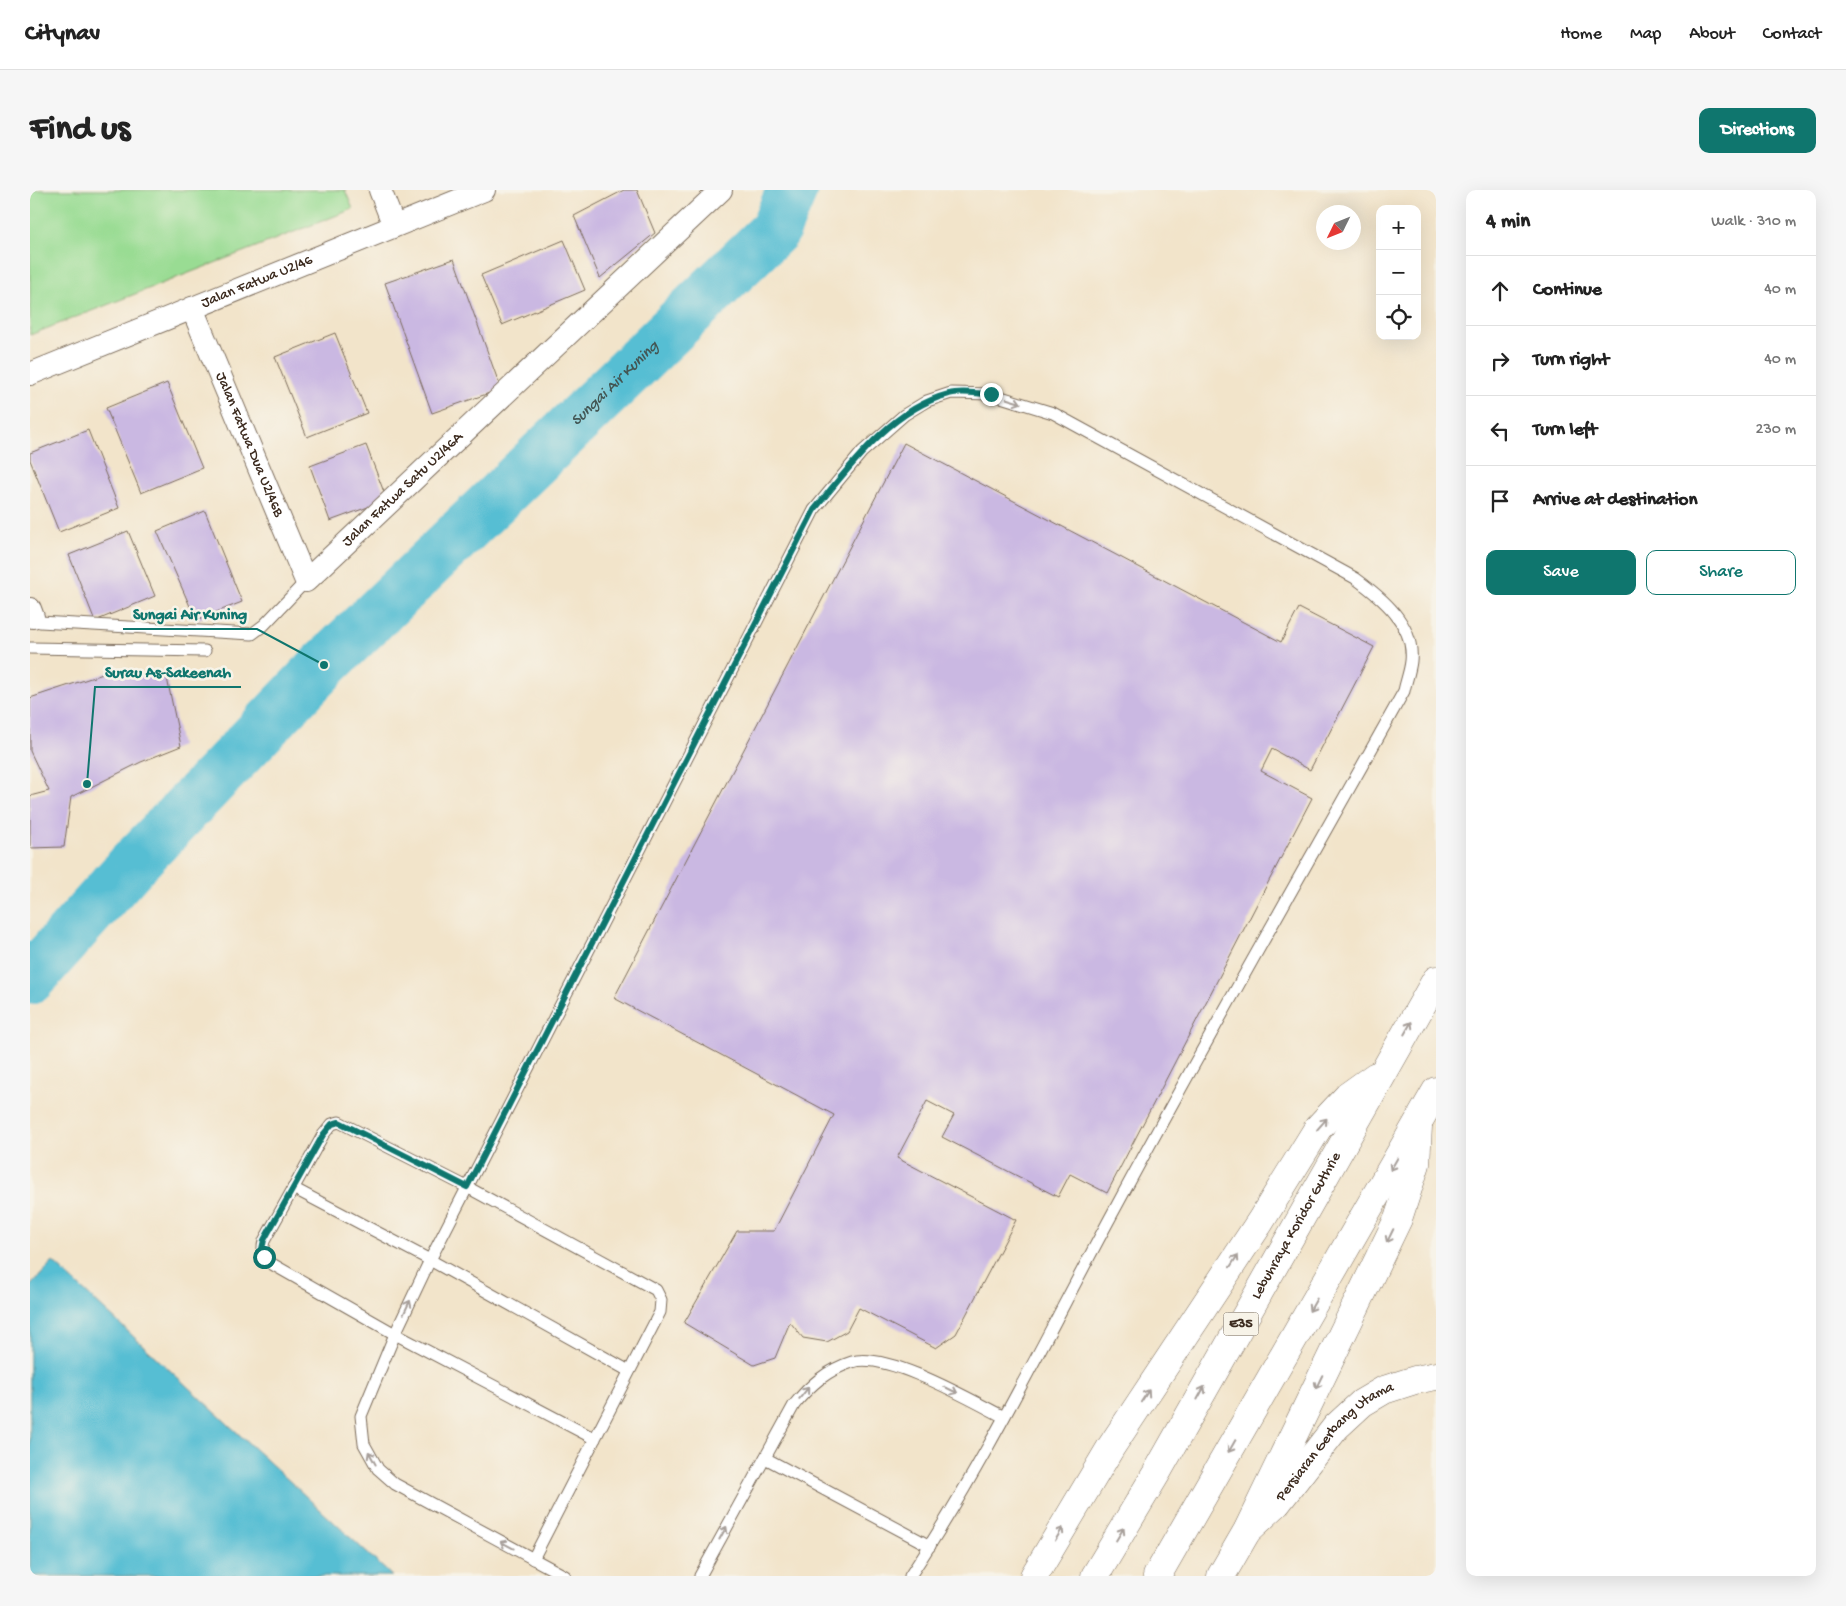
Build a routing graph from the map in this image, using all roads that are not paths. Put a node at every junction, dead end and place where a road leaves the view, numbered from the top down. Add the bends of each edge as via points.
1 (380, 190) edge
2 (484, 190) edge
3 (721, 190) edge
4 (394, 226) junction
5 (192, 308) junction
6 (30, 374) edge
7 (306, 581) junction
8 (32, 613) edge
9 (30, 648) edge
10 (206, 651) dead end
11 (1436, 980) edge
12 (1384, 1071) junction
13 (1436, 1091) edge
14 (1418, 1122) junction
15 (467, 1187) junction
16 (293, 1188) junction
17 (430, 1260) junction
18 (395, 1334) junction
19 (629, 1371) junction
20 (1436, 1376) edge
21 (1004, 1417) junction
22 (595, 1439) junction
23 (765, 1458) junction
24 (1247, 1531) junction
25 (930, 1546) junction
26 (533, 1559) junction
27 (565, 1576) edge
28 (700, 1576) edge
29 (910, 1576) edge
30 (1034, 1576) edge
31 (1095, 1576) edge
32 (1157, 1576) edge
33 (1221, 1576) edge

1 - 4 street
2 - 4 street, Jalan Fatwa U2/46
3 - 7 street, Jalan Fatwa Satu U2/46A
4 - 5 street, Jalan Fatwa U2/46
5 - 6 street, Jalan Fatwa U2/46
5 - 7 street, Jalan Fatwa Dua U2/46B
7 - 8 lane, Jalan Fatwa Satu U2/46A via 252,634 40,622
9 - 10 lane
12 -> 11 main road, Lebuhraya Koridor Guthrie / E35
30 -> 12 main road via 1111,1447 1260,1222 1318,1128 1348,1096
31 -> 12 main road, Lebuhraya Koridor Guthrie / E35
13 - 14 main road
14 -> 24 main road via 1416,1164 1398,1219
14 -> 32 main road
15 - 16 lane via 339,1122 332,1124 323,1135
15 - 17 lane
15 - 19 lane via 656,1290 661,1300 660,1312
15 -> 21 lane via 814,510 862,452 904,415 927,401 951,393 991,394 1053,413 1355,578 1376,593 1404,627 1410,643 1411,660 1404,691 1116,1206
16 - 17 lane
16 - 18 lane via 264,1240 264,1257
18 -> 17 lane
17 - 19 lane
18 - 22 lane
26 -> 18 lane via 395,1484 378,1469 364,1444 361,1416
19 - 22 lane
20 - 24 main road, Persiaran Gerbang Utama via 1384,1390 1362,1403 1336,1427 1277,1503
23 -> 21 lane via 794,1405 809,1386 853,1361 882,1362 918,1374
21 - 25 lane
22 - 26 lane
23 - 25 lane
28 -> 23 lane
24 - 33 main road
25 - 29 lane
26 - 27 lane

